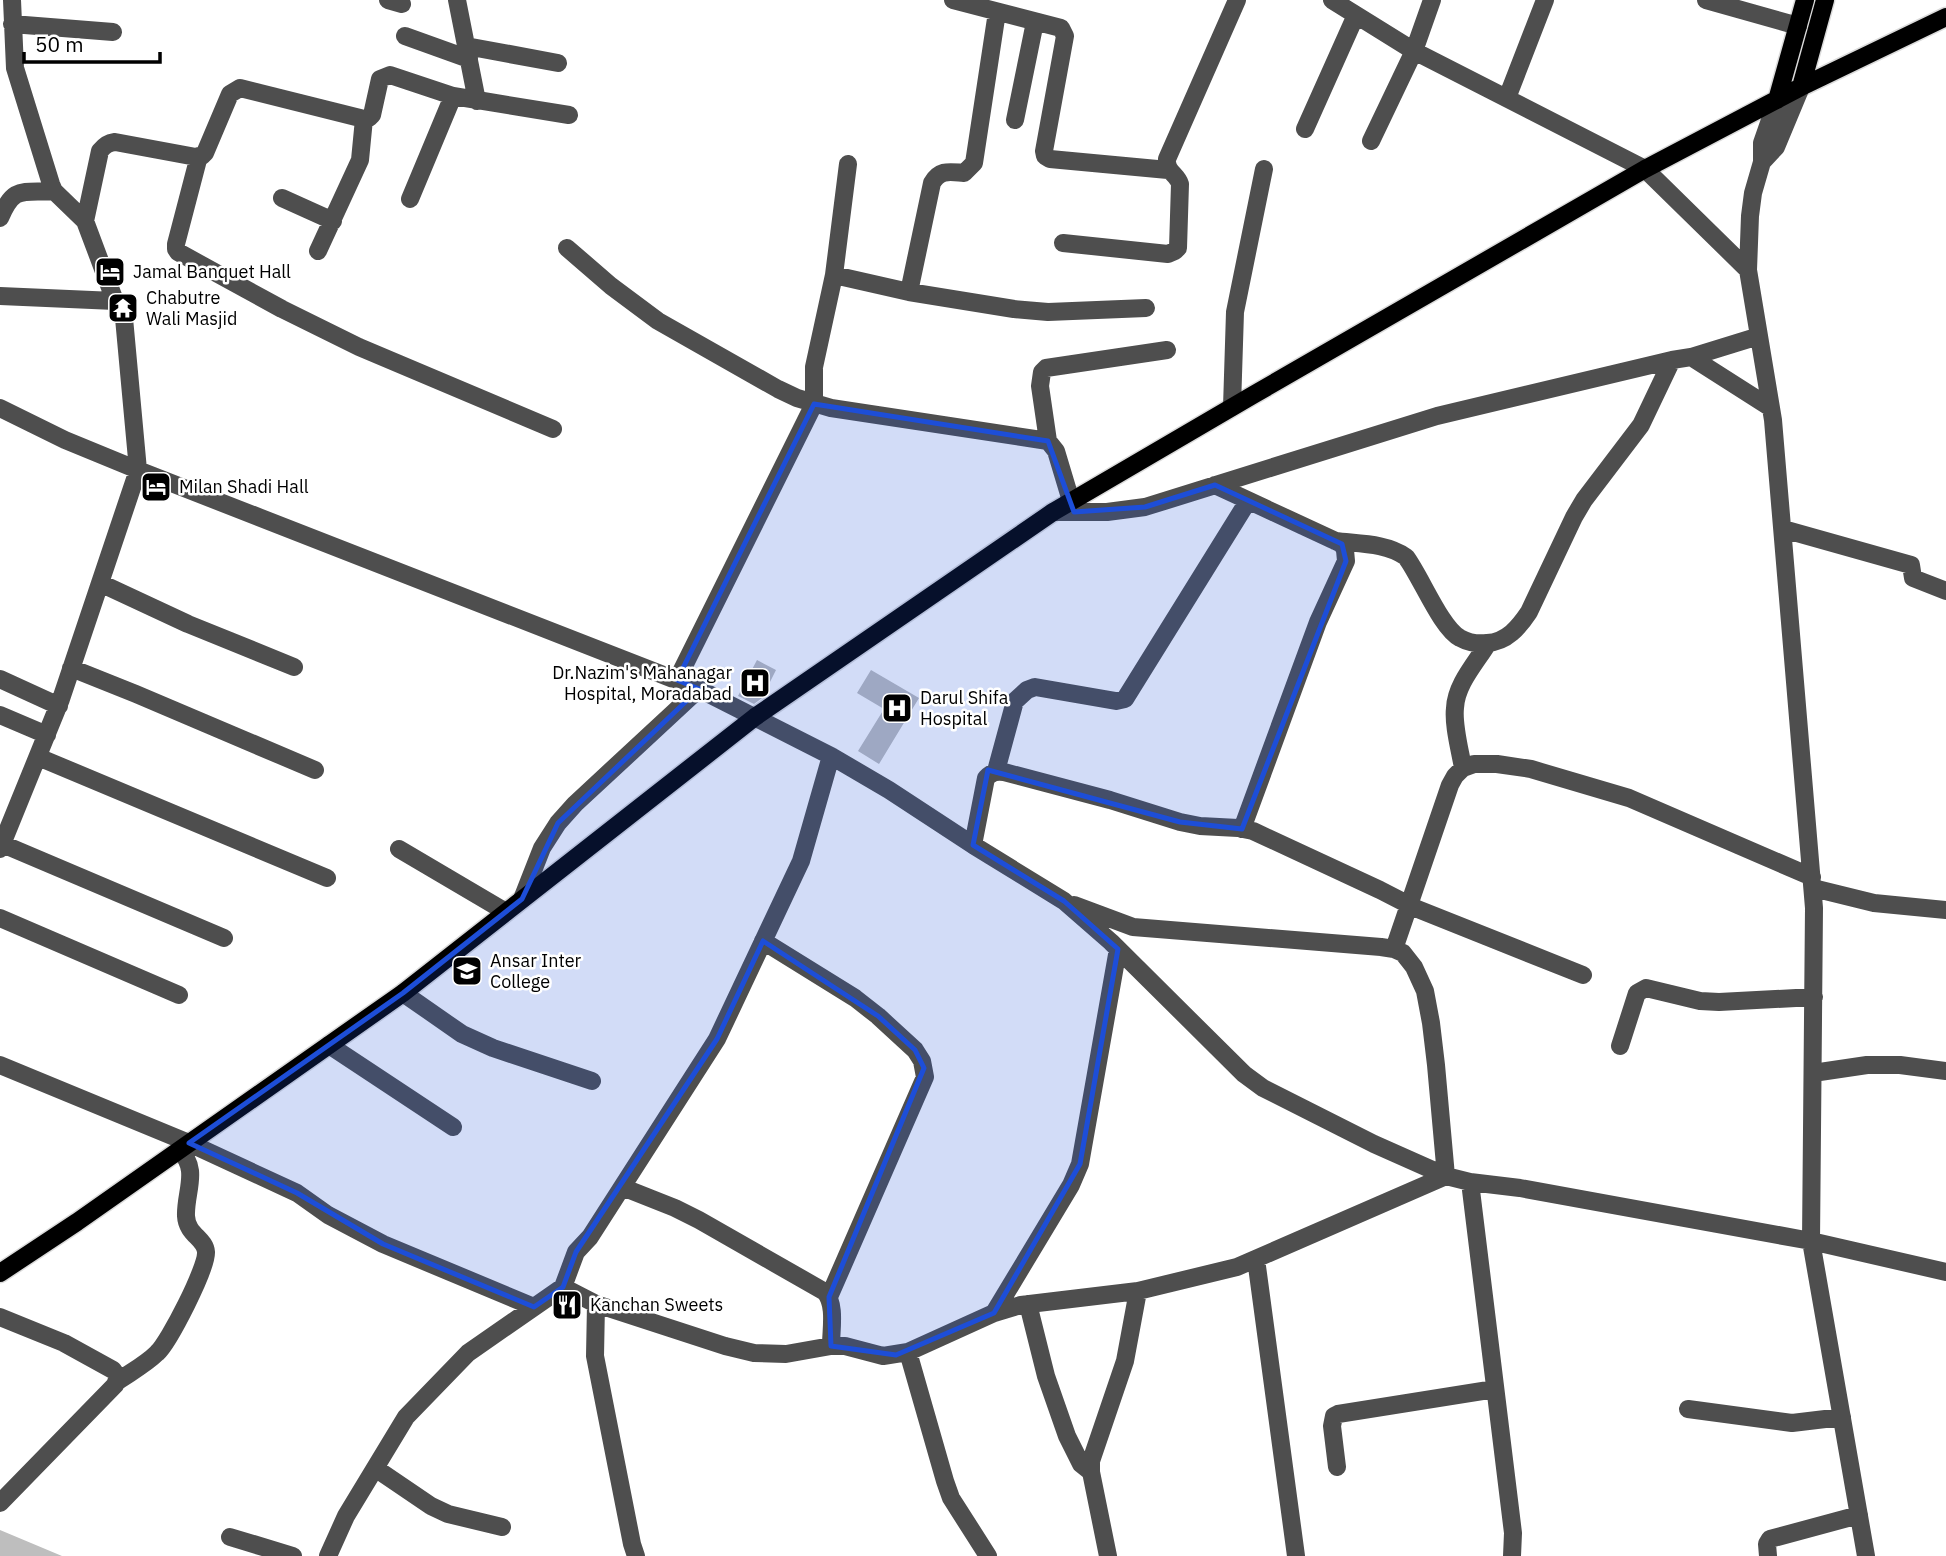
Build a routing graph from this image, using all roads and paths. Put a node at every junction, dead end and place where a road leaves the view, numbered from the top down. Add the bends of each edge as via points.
1 (457, 0) edge
2 (953, 0) edge
3 (1237, 0) edge
4 (1332, 0) edge
5 (1432, 0) edge
6 (1545, 0) edge
7 (1706, 0) edge
8 (1805, 0) edge
9 (1825, 0) edge
10 (997, 12) junction
11 (9, 15) edge
12 (1356, 15) junction
13 (1946, 17) edge
14 (1035, 22) junction
15 (1798, 26) junction
16 (113, 32) dead end
17 (405, 36) dead end
18 (1414, 51) junction
19 (467, 52) junction
20 (558, 63) dead end
21 (7, 69) edge
22 (1801, 87) junction
23 (453, 96) junction
24 (1507, 98) junction
25 (1777, 100) junction
26 (477, 101) junction
27 (569, 115) dead end
28 (365, 118) junction
29 (1015, 120) dead end
30 (1305, 129) dead end
31 (1371, 141) dead end
32 (199, 156) junction
33 (1762, 162) junction
34 (848, 164) dead end
35 (1264, 169) dead end
36 (1645, 169) junction
37 (1168, 170) junction
38 (54, 191) junction
39 (282, 198) dead end
40 (410, 199) dead end
41 (0, 218) edge
42 (332, 220) junction
43 (85, 221) junction
44 (1063, 243) dead end
45 (566, 248) dead end
46 (318, 251) dead end
47 (1748, 270) junction
48 (834, 275) junction
49 (909, 292) junction
50 (0, 296) edge
51 (114, 301) junction
52 (1146, 308) dead end
53 (1759, 336) junction
54 (1167, 350) dead end
55 (1691, 357) junction
56 (1672, 360) junction
57 (814, 404) junction
58 (1231, 407) junction
59 (0, 408) edge
60 (1772, 408) junction
61 (553, 429) dead end
62 (1048, 440) junction
63 (138, 470) junction
64 (1215, 485) junction
65 (1248, 500) junction
66 (1071, 501) junction
67 (1053, 512) junction
68 (1783, 529) junction
69 (1335, 541) junction
70 (100, 583) junction
71 (1946, 591) edge
72 (1488, 643) junction
73 (295, 667) dead end
74 (71, 668) junction
75 (0, 679) edge
76 (677, 680) junction
77 (699, 689) junction
78 (58, 706) junction
79 (0, 715) edge
80 (755, 717) junction
81 (47, 735) junction
82 (831, 756) junction
83 (38, 757) junction
84 (1463, 768) junction
85 (315, 770) dead end
86 (996, 771) junction
87 (1242, 829) junction
88 (1, 845) edge
89 (972, 845) junction
90 (400, 849) dead end
91 (327, 878) dead end
92 (1812, 882) junction
93 (522, 900) junction
94 (1064, 901) junction
95 (1410, 905) junction
96 (1946, 910) edge
97 (506, 912) junction
98 (0, 918) edge
99 (224, 938) dead end
100 (763, 941) junction
101 (1118, 949) junction
102 (1394, 949) junction
103 (1583, 975) dead end
104 (402, 993) junction
105 (180, 995) dead end
106 (1814, 996) junction
107 (328, 1045) junction
108 (1620, 1046) dead end
109 (0, 1065) edge
110 (1946, 1071) edge
111 (1813, 1073) junction
112 (592, 1081) dead end
113 (453, 1127) dead end
114 (184, 1147) junction
115 (1446, 1175) junction
116 (1470, 1182) junction
117 (622, 1187) junction
118 (1811, 1241) junction
119 (1256, 1259) junction
120 (1946, 1272) edge
121 (0, 1273) edge
122 (563, 1286) junction
123 (1138, 1291) junction
124 (829, 1297) junction
125 (596, 1304) junction
126 (1028, 1304) junction
127 (534, 1307) junction
128 (994, 1312) junction
129 (0, 1317) edge
130 (831, 1346) junction
131 (908, 1352) junction
132 (118, 1381) junction
133 (1495, 1389) junction
134 (1688, 1409) dead end
135 (1842, 1417) junction
136 (1337, 1467) dead end
137 (375, 1468) junction
138 (1091, 1472) junction
139 (0, 1503) edge
140 (1859, 1515) junction
141 (502, 1528) dead end
142 (230, 1537) dead end
143 (293, 1556) edge
144 (328, 1556) edge
145 (636, 1556) edge
146 (988, 1556) edge
147 (1108, 1556) edge
148 (1296, 1556) edge
149 (1512, 1556) edge
150 (1768, 1556) edge
151 (1866, 1556) edge

1 - 19 street
2 - 10 street
3 - 37 street via 1167,159
4 - 12 street
5 - 18 street
6 - 24 street
7 - 15 street
8 - 15 main road
9 - 22 main road
10 - 14 street
10 - 49 street via 974,163 964,173 939,173 932,183
11 - 16 street
11 - 21 street
12 - 18 street
12 - 30 street
13 - 22 main road
14 - 29 street
14 - 37 street via 1061,28 1065,36 1045,156
15 - 25 main road
17 - 19 street
18 - 24 street
18 - 31 street
19 - 20 street
19 - 26 street
21 - 38 street
22 - 25 main road
22 - 33 street via 1776,147
23 - 26 street
23 - 28 street via 384,76 372,115
23 - 40 street
24 - 36 street
25 - 33 street via 1762,143
25 - 36 main road
26 - 27 street
28 - 32 street via 240,88 230,94 205,153
28 - 42 street via 360,160
32 - 43 street via 109,143 100,151
32 - 61 street via 176,244 178,252 359,348
33 - 47 street via 1750,216
34 - 48 street
35 - 58 street via 1235,313
36 - 47 street
36 - 58 main road
37 - 44 street via 1180,184 1175,251
38 - 41 street via 17,193 10,197
38 - 43 street
39 - 42 street
42 - 46 street
43 - 51 street
45 - 57 street via 658,321 778,389
47 - 53 street
48 - 49 street
48 - 57 street via 814,367
49 - 52 street via 1048,312
50 - 51 street
51 - 63 street via 124,318
53 - 55 street
53 - 60 street
54 - 62 street via 1042,372
55 - 56 street
55 - 60 street
56 - 64 street via 1437,416
56 - 72 street via 1641,425 1574,517 1529,612 1508,636
57 - 62 street
57 - 76 street
58 - 66 main road
59 - 63 street
60 - 68 street
62 - 66 street via 1056,451
63 - 70 street
63 - 76 street
64 - 65 street
64 - 67 street via 1145,507
65 - 69 street
65 - 86 street via 1125,699 1035,687 1027,690 1015,701
66 - 67 main road
67 - 80 main road
68 - 71 street via 1911,565 1913,578
68 - 92 street
69 - 72 street via 1398,551 1413,566 1458,638
69 - 87 street via 1342,544 1346,561 1318,622
70 - 73 street
70 - 74 street
72 - 84 street via 1456,699
74 - 78 street
74 - 85 street
75 - 78 street
76 - 77 street
77 - 80 street
77 - 93 street via 558,823 542,848
78 - 81 street
79 - 81 street
80 - 82 street
80 - 93 main road
81 - 83 street
82 - 89 street
82 - 100 street via 801,861
83 - 88 street
83 - 91 street
84 - 92 street via 1497,764 1531,769 1629,798
84 - 95 street via 1450,785
86 - 87 street via 1180,822
86 - 89 street via 986,778
87 - 95 street
88 - 99 street
89 - 94 street
90 - 97 street
92 - 96 street via 1874,903
92 - 106 street
93 - 97 main road
94 - 101 street
94 - 102 street via 1133,927
95 - 102 street
95 - 103 street
97 - 104 main road
98 - 105 street
100 - 117 street via 717,1040
100 - 124 street via 878,1016 915,1050 924,1068 925,1077
101 - 115 street via 1263,1088
101 - 128 street via 1080,1164
102 - 115 street via 1414,967 1424,991
104 - 107 main road
104 - 112 street via 482,1044
106 - 108 street via 1719,1002 1641,989
106 - 111 street
107 - 113 street
107 - 114 main road
109 - 114 street
110 - 111 street via 1867,1065
111 - 118 street
114 - 121 main road
114 - 127 street via 297,1193 383,1244
114 - 132 street via 191,1167 187,1225 202,1243 204,1263 165,1345
115 - 116 street
115 - 119 street
116 - 118 street
116 - 133 street
117 - 122 street via 576,1252
117 - 124 street via 699,1220
118 - 120 street
118 - 135 street
119 - 123 street via 1237,1268
119 - 148 street
122 - 125 street
122 - 127 street
123 - 126 street
123 - 138 street via 1125,1361
124 - 130 street
125 - 130 street via 754,1353 786,1354
125 - 145 street via 595,1356
126 - 128 street
126 - 138 street via 1067,1436 1081,1464
127 - 137 street via 468,1353 406,1417
128 - 131 street
129 - 132 street via 64,1343 113,1370
130 - 131 street via 883,1356
131 - 146 street via 951,1498
132 - 139 street
133 - 136 street via 1338,1414 1332,1426
133 - 149 street
134 - 135 street via 1792,1423
135 - 140 street
137 - 141 street via 431,1506
137 - 144 street
138 - 147 street
140 - 150 street via 1770,1539
140 - 151 street
142 - 143 street

